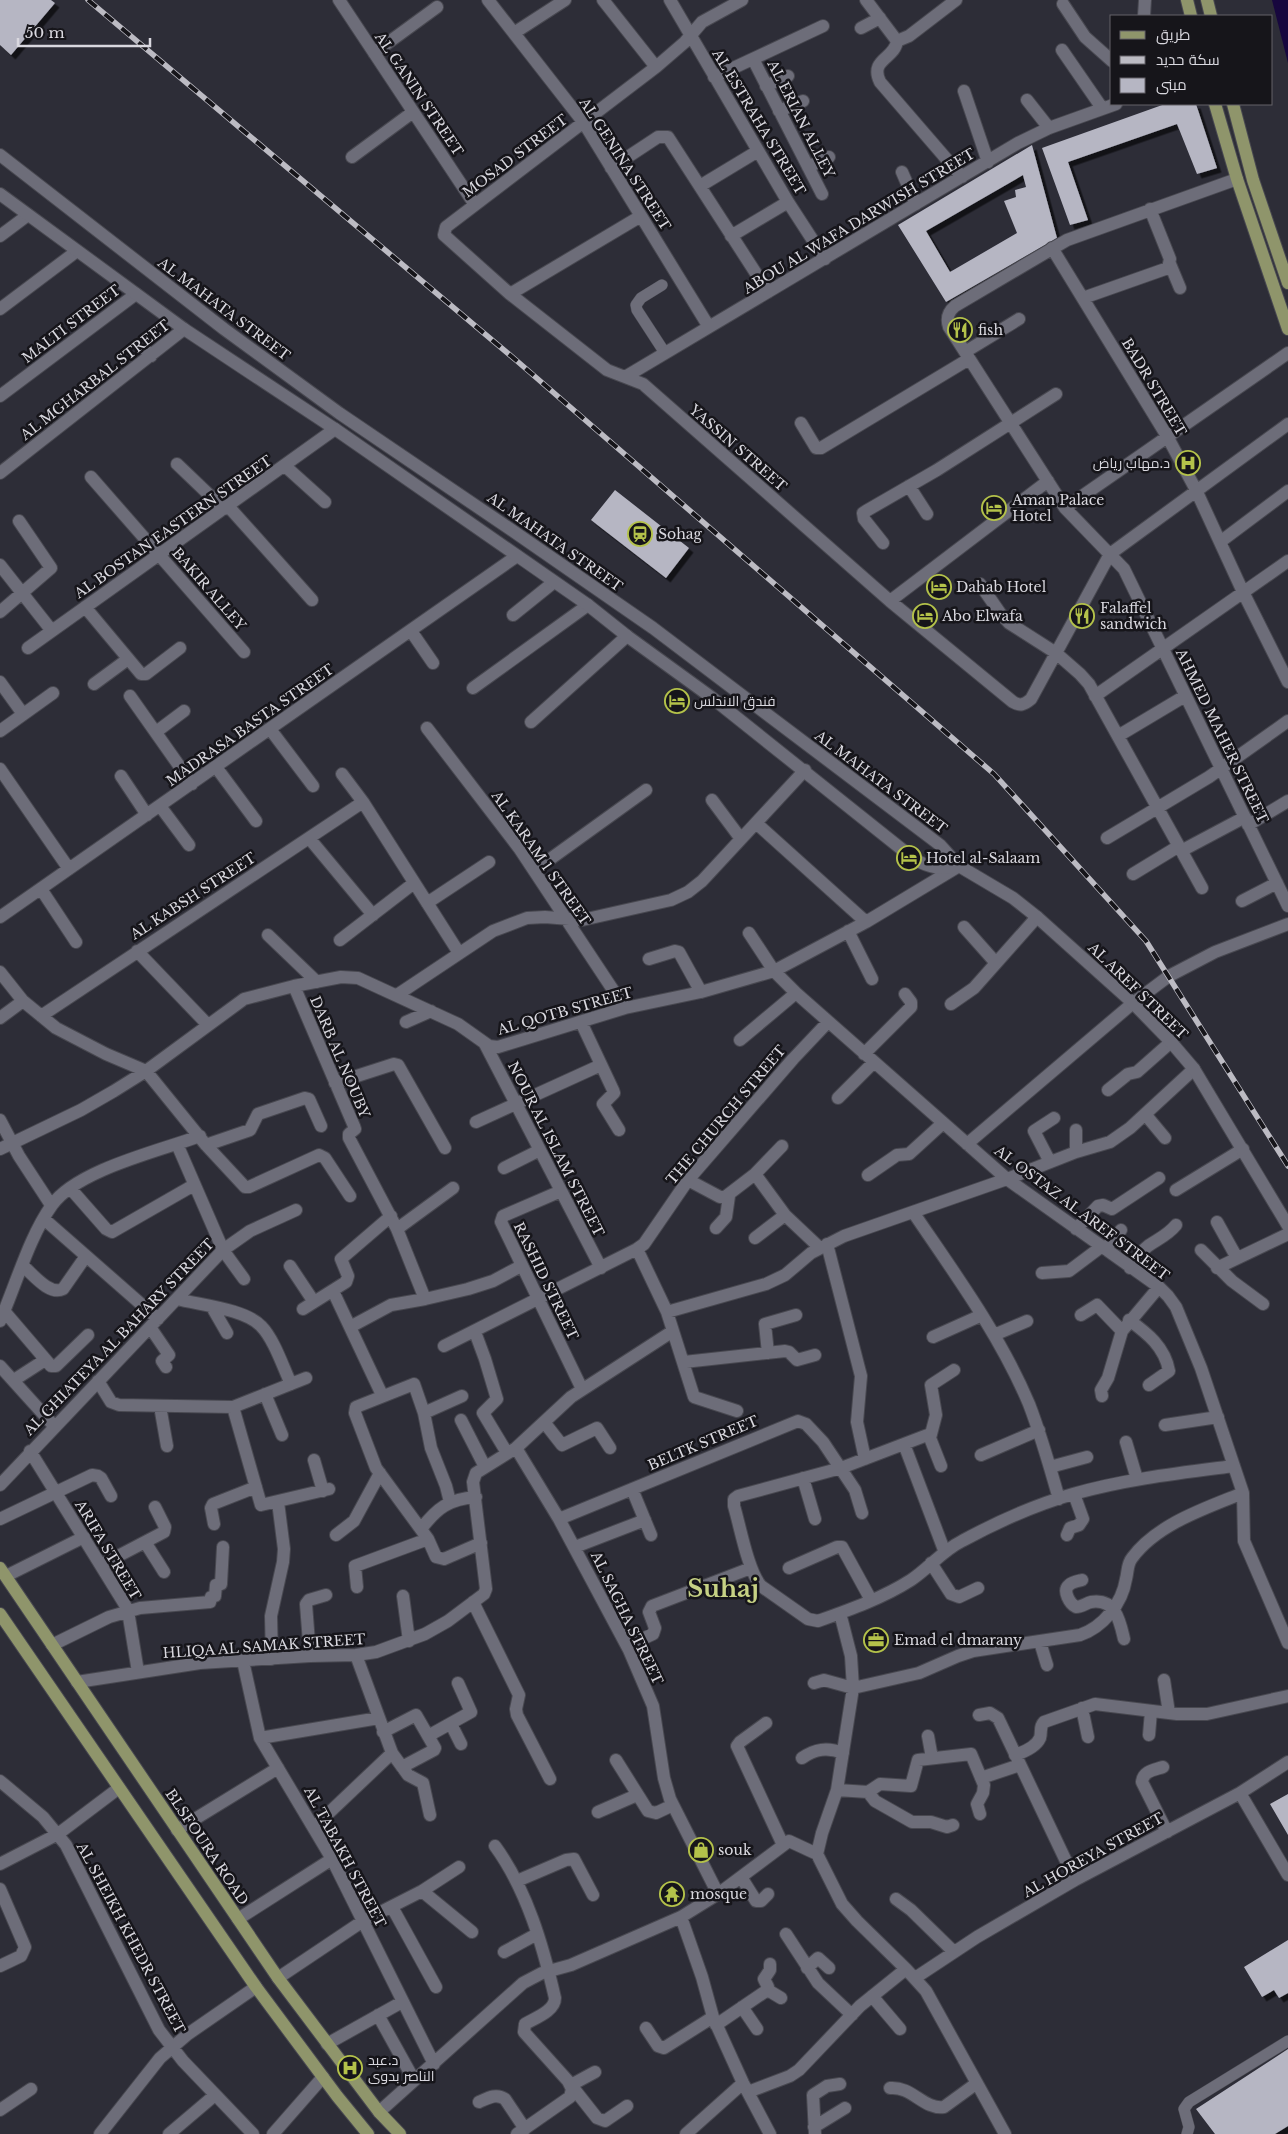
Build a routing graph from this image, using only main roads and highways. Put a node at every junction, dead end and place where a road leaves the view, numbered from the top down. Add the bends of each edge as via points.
1 (1187, 0) edge
2 (1207, 0) edge
3 (1191, 15) edge
4 (1211, 15) edge
5 (1216, 105) edge
6 (1233, 105) edge
7 (1288, 283) edge
8 (1288, 329) edge
9 (3, 1572) edge
10 (0, 1614) edge
11 (368, 2134) edge
12 (400, 2134) edge

1 - 3 main road
2 - 4 main road
5 - 8 main road via 1237,179
6 - 7 main road via 1253,180
9 - 12 main road, BLSFOURA ROAD via 278,1978 378,2112
10 - 11 main road via 256,1987

